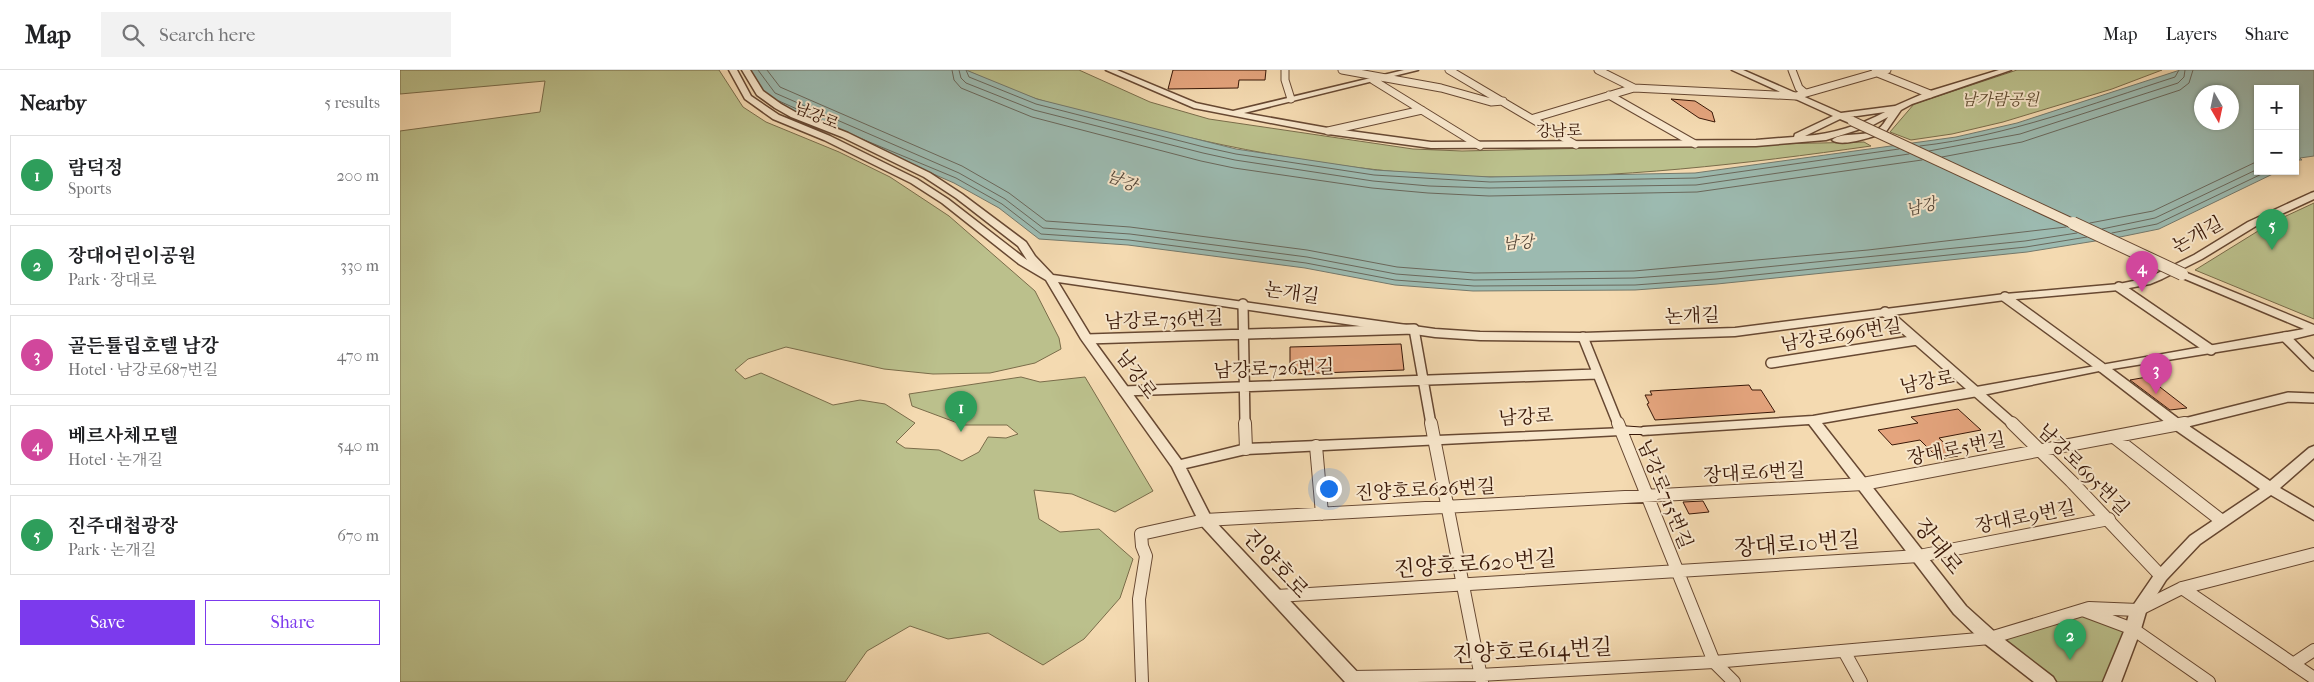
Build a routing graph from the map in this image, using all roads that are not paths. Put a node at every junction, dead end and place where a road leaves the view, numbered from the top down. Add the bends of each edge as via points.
1 (732, 70) edge
2 (746, 70) edge
3 (1110, 70) edge
4 (1285, 70) edge
5 (1342, 70) edge
6 (1414, 70) edge
7 (1449, 70) edge
8 (1598, 70) edge
9 (1736, 70) edge
10 (1792, 70) edge
11 (1869, 70) edge
12 (1887, 70) edge
13 (2004, 70) edge
14 (1877, 73) junction
15 (1383, 78) junction
16 (1373, 80) junction
17 (1634, 88) junction
18 (1805, 93) junction
19 (1930, 94) junction
20 (1609, 95) junction
21 (1796, 96) junction
22 (1291, 99) junction
23 (1503, 101) junction
24 (1901, 106) junction
25 (1422, 110) junction
26 (1232, 113) junction
27 (1840, 116) junction
28 (1534, 118) junction
29 (1328, 132) junction
30 (1784, 142) junction
31 (1695, 144) junction
32 (1576, 145) junction
33 (1480, 146) junction
34 (2314, 195) edge
35 (1050, 278) junction
36 (2119, 288) junction
37 (2005, 297) junction
38 (1243, 304) junction
39 (1885, 312) junction
40 (1414, 329) junction
41 (2314, 330) edge
42 (1242, 334) junction
43 (1583, 337) junction
44 (2285, 337) junction
45 (1087, 339) junction
46 (1916, 340) junction
47 (2211, 350) junction
48 (1771, 363) dead end
49 (2314, 366) edge
50 (2101, 367) junction
51 (1597, 374) junction
52 (1424, 380) junction
53 (1244, 387) junction
54 (1124, 391) junction
55 (1978, 392) junction
56 (2314, 398) edge
57 (1814, 420) junction
58 (2177, 426) junction
59 (1643, 431) joint
60 (1620, 432) junction
61 (2114, 437) junction
62 (1433, 440) junction
63 (1316, 446) junction
64 (1246, 449) junction
65 (2040, 450) junction
66 (2314, 451) edge
67 (1178, 465) junction
68 (1863, 484) junction
69 (2270, 489) junction
70 (1647, 496) junction
71 (1446, 507) junction
72 (1322, 514) junction
73 (2314, 514) edge
74 (2109, 519) junction
75 (1205, 520) junction
76 (2222, 521) junction
77 (2313, 555) edge
78 (1920, 556) junction
79 (1677, 571) junction
80 (2161, 576) junction
81 (1462, 583) junction
82 (2182, 588) junction
83 (1277, 596) junction
84 (2083, 610) junction
85 (2138, 610) junction
86 (2133, 630) junction
87 (1990, 638) junction
88 (2314, 650) edge
89 (1844, 651) junction
90 (1714, 662) junction
91 (2293, 664) junction
92 (1481, 678) edge
93 (2314, 678) edge
94 (1354, 679) edge
95 (1142, 682) edge
96 (1734, 682) edge
97 (1861, 682) edge
98 (2047, 682) edge
99 (2112, 682) edge
100 (2209, 682) edge

1 - 35 street, 남강로 via 748,97 776,117 914,181 1023,262
2 - 35 street, 남강로 via 760,93 778,106 927,175 959,196 1022,244
3 - 26 street, 강남로 via 1194,105
4 - 22 street
5 - 15 street
6 - 15 street
7 - 23 street
8 - 17 street
9 - 21 street
10 - 18 street via 1798,88
11 - 14 street
12 - 14 street
13 - 19 street
14 - 18 street
14 - 19 street
15 - 16 street
15 - 23 street via 1441,88 1491,102
16 - 22 street
16 - 25 street
17 - 20 street
17 - 21 street
18 - 21 street
19 - 24 street
20 - 28 street
20 - 31 street
21 - 27 street
22 - 26 street
23 - 28 street
24 - 27 street
24 - 30 street, 강남로 via 1882,130 1857,138
25 - 29 street
25 - 33 street
26 - 29 street, 강남로
27 - 30 street
27 - 41 street, bridge via 2182,274
28 - 32 street
29 - 33 street, 강남로 via 1431,144
30 - 31 street, 강남로
31 - 32 street, 강남로
32 - 33 street, 강남로
34 - 36 street, 논개길 via 2252,224 2158,277
35 - 38 street, 논개길
35 - 45 street, 남강로
36 - 37 street, 논개길
36 - 47 street
37 - 39 street, 논개길
37 - 50 street
38 - 40 street, 논개길
38 - 42 street, 남강로736번길
39 - 43 street, 논개길 via 1736,332
39 - 46 street, 남강로696번길
40 - 42 street, 남강로736번길
40 - 43 street, 논개길 via 1480,336
40 - 52 street
41 - 44 street, 남강로
42 - 45 street, 남강로736번길
42 - 53 street, 남강로736번길
43 - 51 street, 남강로715번길
44 - 47 street, 남강로
44 - 49 street
45 - 54 street, 남강로
46 - 48 street, 남강로696번길
46 - 55 street, 남강로696번길
47 - 50 street, 남강로
50 - 55 street, 남강로
50 - 58 street
51 - 52 street, 남강로726번길
51 - 60 street, 남강로715번길
52 - 53 street, 남강로726번길
52 - 62 street
53 - 54 street, 남강로726번길
53 - 64 street, 남강로736번길
54 - 67 street, 남강로
55 - 57 street, 남강로
55 - 65 street, 남강로695번길
56 - 58 street, 장대로5번길 via 2288,397
57 - 59 street, 남강로
57 - 68 street, 장대로
58 - 61 street, 장대로5번길
58 - 69 street
59 - 60 main road, 남강로
60 - 62 street, 남강로
60 - 70 street, 남강로715번길
61 - 65 street, 장대로5번길
61 - 76 street
62 - 63 street, 남강로
62 - 71 street
63 - 64 street, 남강로
63 - 72 street
64 - 67 street, 남강로
65 - 68 street, 장대로5번길
65 - 74 street, 남강로695번길
66 - 69 street
67 - 75 street, 진양호로
68 - 70 street, 장대로6번길
68 - 78 street, 장대로
69 - 73 street
69 - 76 street
70 - 71 street, 진양호로626번길
70 - 79 street, 남강로715번길
71 - 72 street, 진양호로626번길
71 - 81 street
72 - 75 street, 진양호로626번길
74 - 78 street, 장대로9번길
74 - 80 street, 남강로695번길
75 - 83 street, 진양호로
75 - 95 street, 진양호로626번길 via 1141,534 1146,556 1138,599
76 - 80 street via 2195,540
77 - 82 street
78 - 79 street, 장대로10번길
78 - 87 street, 장대로 via 1960,610
79 - 81 street, 진양호로620번길
79 - 90 street, 남강로715번길
80 - 85 street
81 - 83 street, 진양호로620번길
81 - 92 street
82 - 85 street
82 - 91 street
83 - 94 street, 진양호로
84 - 85 street, 진양호로614번길
84 - 86 street
84 - 87 street, 진양호로614번길
85 - 86 street
86 - 99 street
86 - 100 street
87 - 89 street, 진양호로614번길
87 - 98 street, 장대로
88 - 91 street
89 - 90 street, 진양호로614번길
89 - 97 street
90 - 92 street, 진양호로614번길
90 - 96 street
91 - 93 street
92 - 94 street, 진양호로614번길

